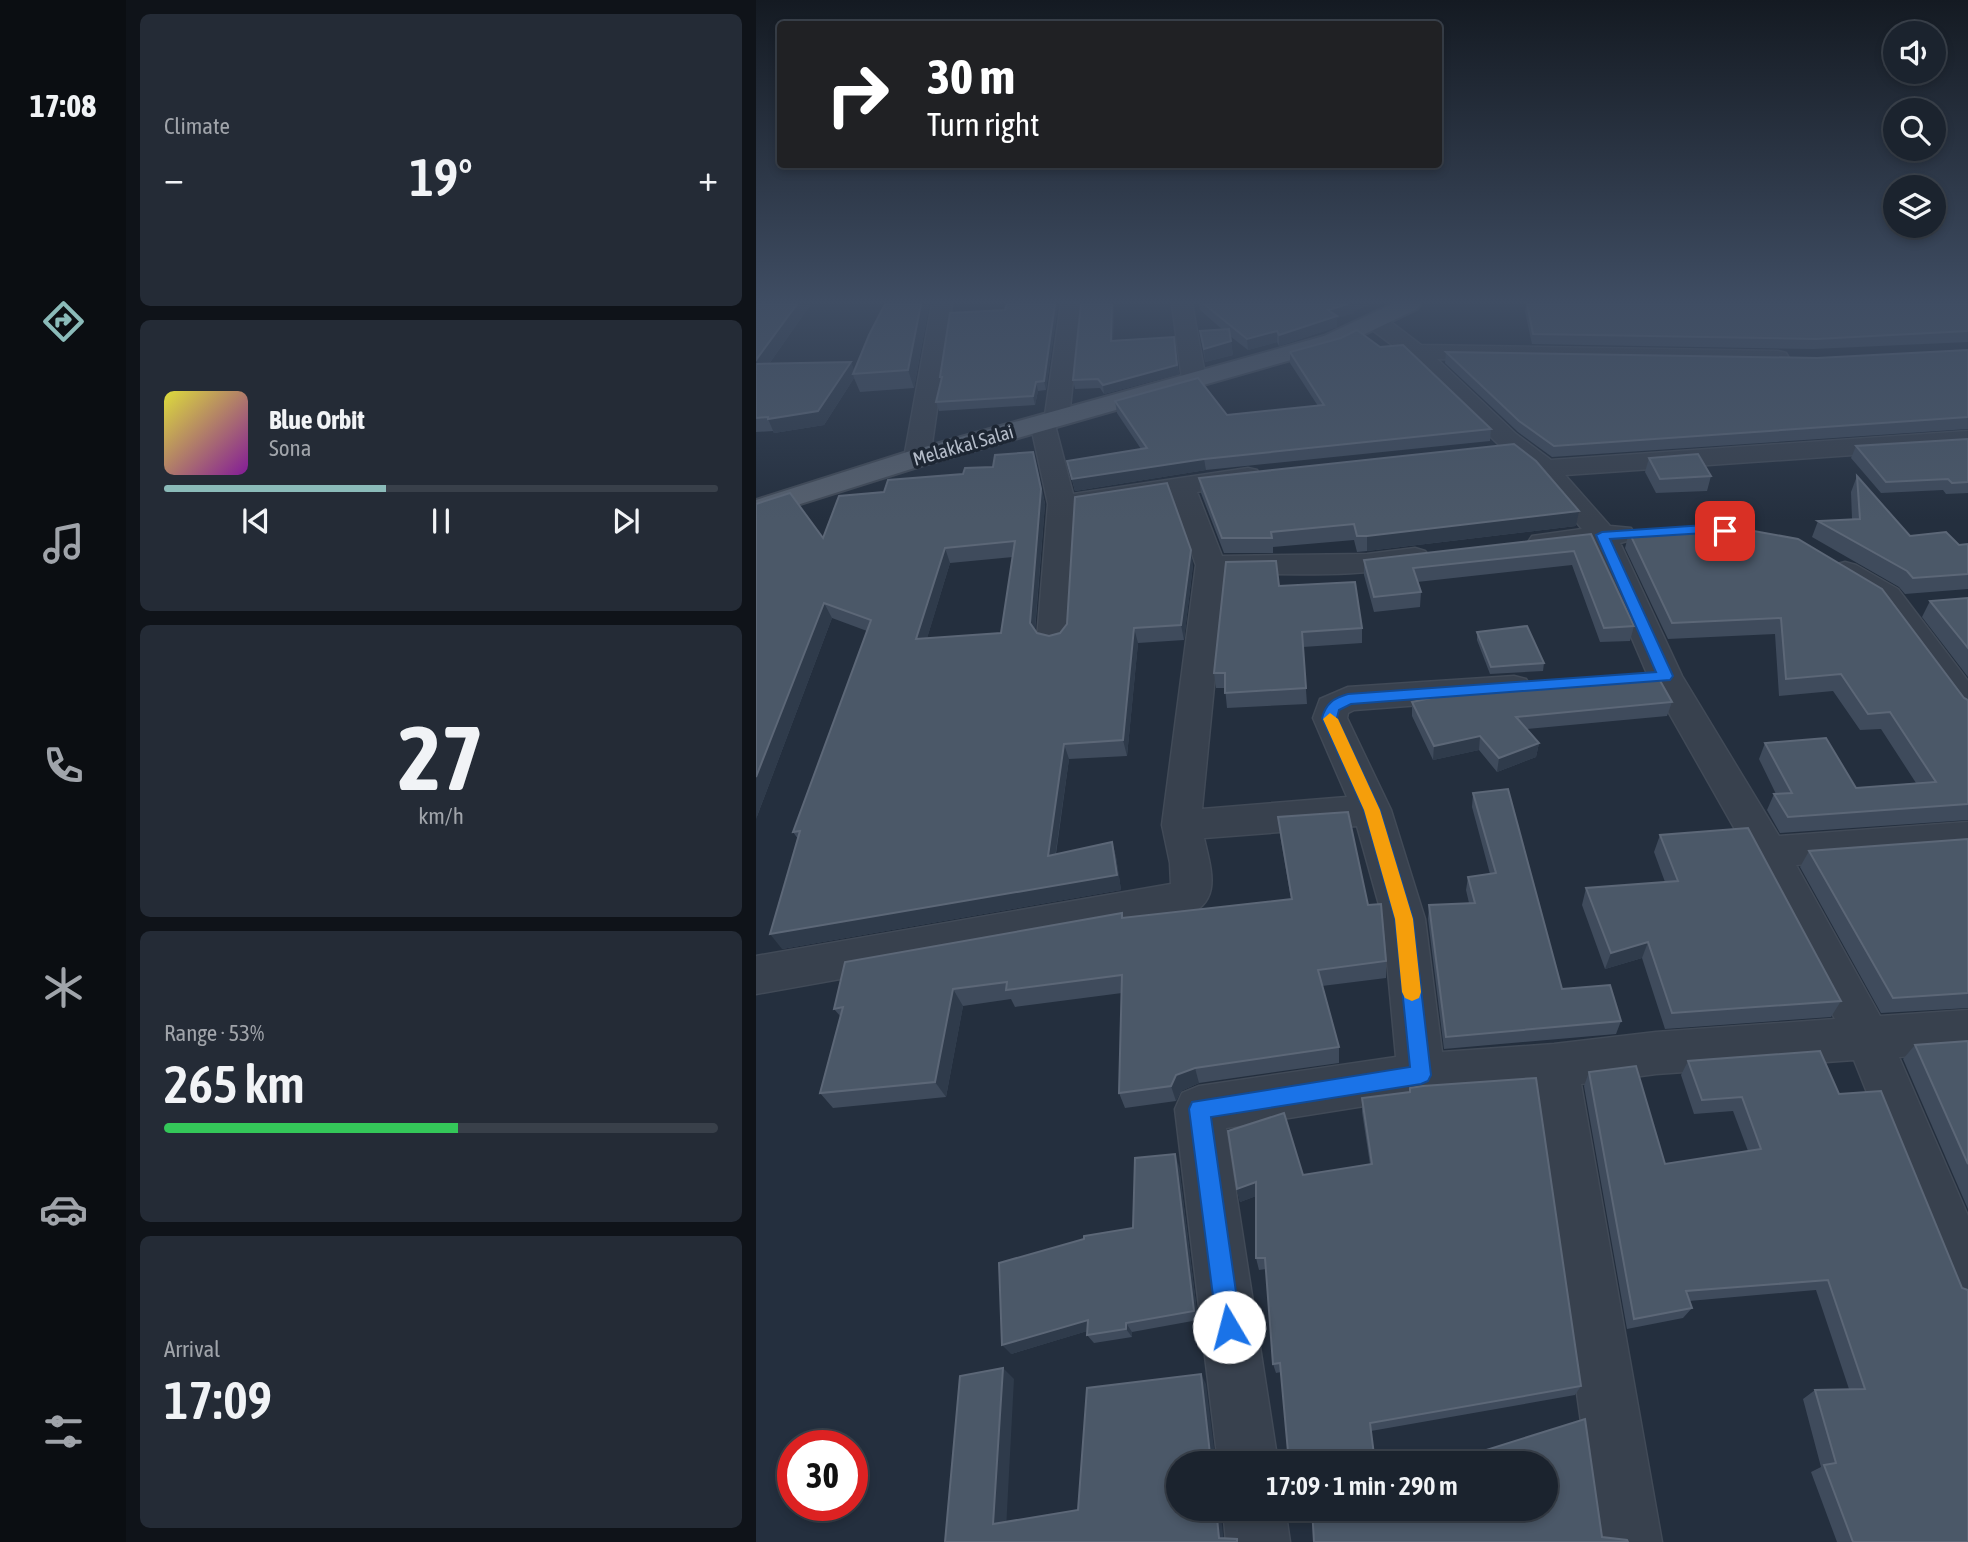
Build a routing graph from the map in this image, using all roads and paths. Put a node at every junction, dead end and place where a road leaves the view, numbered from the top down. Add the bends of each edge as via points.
1 (930, 376) edge
2 (1058, 376) edge
3 (1193, 376) edge
4 (1208, 376) edge
5 (1442, 376) edge
6 (1194, 380) junction
7 (1050, 420) junction
8 (1968, 439) edge
9 (1519, 448) junction
10 (1478, 452) edge
11 (917, 458) junction
12 (1545, 468) junction
13 (1274, 474) edge
14 (1181, 485) junction
15 (1062, 504) junction
16 (756, 509) edge
17 (1641, 533) edge
18 (1602, 535) junction
19 (1519, 545) edge
20 (1436, 555) edge
21 (1824, 558) edge
22 (1211, 565) junction
23 (1932, 604) edge
24 (1896, 607) junction
25 (1053, 639) edge
26 (1541, 685) edge
27 (1968, 705) edge
28 (1372, 810) junction
29 (1181, 825) junction
30 (1968, 837) edge
31 (1769, 852) junction
32 (756, 975) edge
33 (1968, 1031) edge
34 (1868, 1038) junction
35 (1554, 1066) junction
36 (1421, 1075) junction
37 (1968, 1279) edge
38 (1246, 1451) edge
39 (1256, 1521) edge
40 (1258, 1542) edge
41 (1630, 1542) edge

1 - 11 street
2 - 7 street
3 - 6 street
4 - 6 main road, Melakkal Salai
5 - 9 street
6 - 7 main road, Melakkal Salai
7 - 11 main road, Melakkal Salai
7 - 15 street
8 - 12 street
9 - 10 street
9 - 12 street
11 - 16 main road, Melakkal Salai
12 - 18 street
13 - 14 street
14 - 15 street
14 - 22 street
15 - 25 street
17 - 18 street
18 - 19 street
18 - 31 street via 1652,677
20 - 22 street via 1367,563
21 - 24 street via 1887,596
22 - 29 street
23 - 24 street
24 - 27 street
26 - 28 street via 1348,699 1332,707 1330,718
28 - 29 street
28 - 36 street via 1404,919
29 - 32 street via 1192,890 1181,901
30 - 31 street
31 - 34 street
33 - 34 street
34 - 35 street via 1656,1053
34 - 37 street
35 - 36 street
35 - 41 street
36 - 38 street via 1199,1109
39 - 40 street

